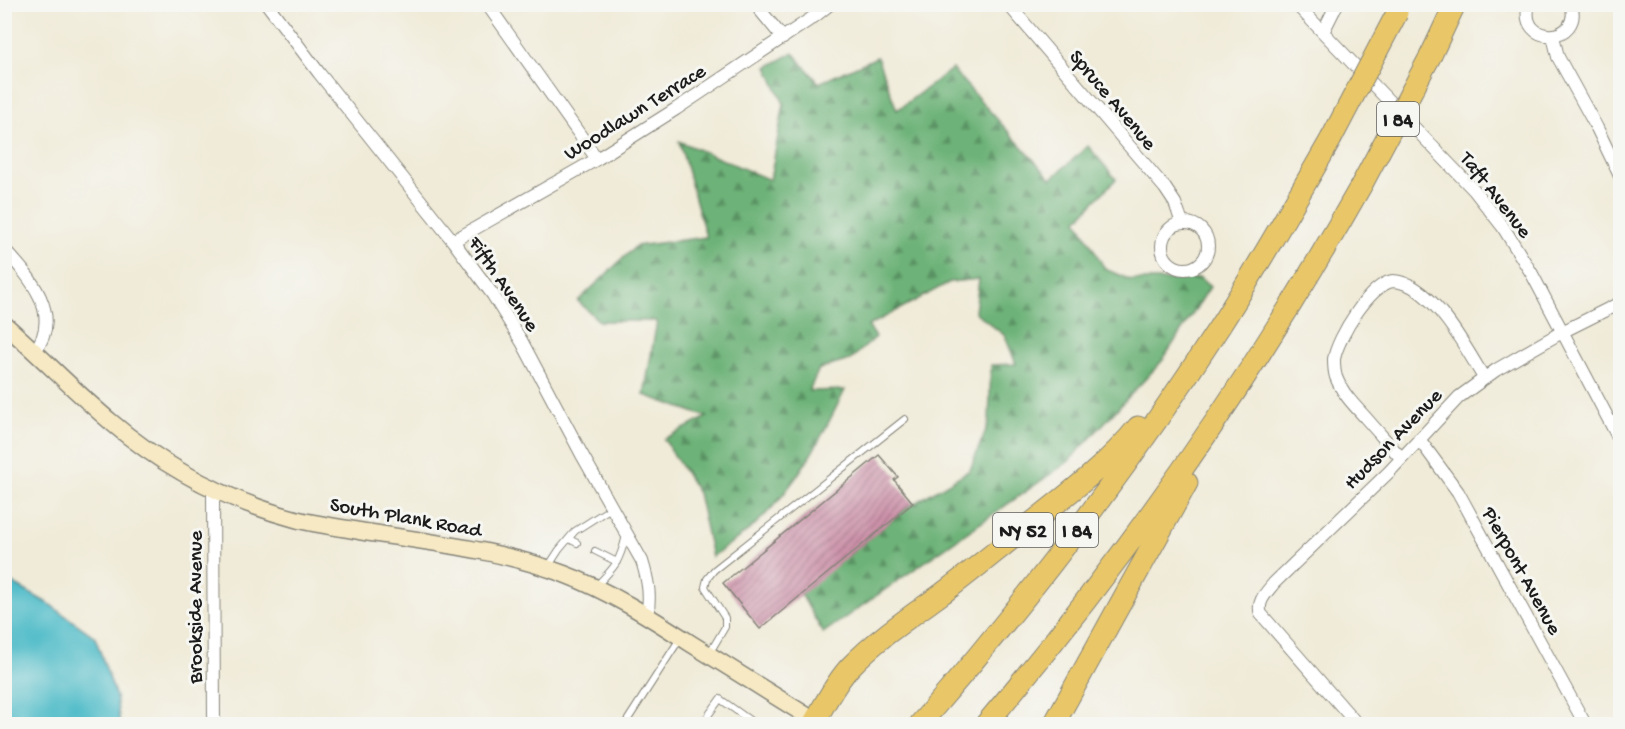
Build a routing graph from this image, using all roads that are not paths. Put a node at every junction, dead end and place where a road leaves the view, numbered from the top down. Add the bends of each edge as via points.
1 (267, 4) edge
2 (487, 4) edge
3 (755, 4) edge
4 (830, 4) edge
5 (1008, 4) edge
6 (1296, 4) edge
7 (1337, 4) edge
8 (1455, 4) edge
9 (1529, 4) edge
10 (1571, 4) edge
11 (1399, 8) edge
12 (1323, 32) junction
13 (1553, 36) junction
14 (783, 38) junction
15 (597, 159) junction
16 (1620, 176) edge
17 (1182, 223) dead end
18 (453, 241) junction
19 (4, 249) edge
20 (1620, 303) edge
21 (4, 324) edge
22 (1220, 325) junction
23 (1562, 332) junction
24 (34, 352) junction
25 (1261, 353) junction
26 (1484, 378) junction
27 (905, 419) dead end
28 (1419, 439) junction
29 (1620, 441) edge
30 (1401, 458) junction
31 (213, 489) junction
32 (612, 507) junction
33 (627, 533) junction
34 (569, 539) junction
35 (577, 543) dead end
36 (595, 551) dead end
37 (617, 562) junction
38 (547, 568) junction
39 (595, 587) junction
40 (647, 615) junction
41 (681, 637) junction
42 (709, 654) junction
43 (816, 723) edge
44 (213, 724) edge
45 (625, 724) edge
46 (702, 724) edge
47 (755, 724) edge
48 (920, 724) edge
49 (986, 724) edge
50 (1054, 724) edge
51 (1357, 724) edge
52 (1585, 724) edge

1 - 18 street, Fifth Avenue
2 - 15 street
3 - 14 street
4 - 14 street, Woodlawn Terrace
5 - 17 street, Spruce Avenue via 1165,188
6 - 12 street, Taft Avenue
7 - 12 street
8 - 25 highway, I 84, bridge via 1362,184
9 - 13 street via 1527,14 1532,28
10 - 13 street via 1571,23
11 - 22 highway, I 84, bridge via 1331,139
12 - 23 street, Taft Avenue via 1474,190 1503,227
13 - 16 street via 1558,57
14 - 15 street, Woodlawn Terrace
15 - 18 street, Woodlawn Terrace
18 - 32 street, Fifth Avenue via 509,320
19 - 24 street via 31,281 45,312 45,335
20 - 23 street, Hudson Avenue
21 - 24 main road, South Plank Road / NY 52
22 - 43 highway, NY 52 via 1112,456 1063,499 874,645 835,686
22 - 48 highway, I 84 via 1100,499 1015,611
23 - 26 street, Hudson Avenue
23 - 29 street, Taft Avenue
24 - 31 main road, South Plank Road / NY 52 via 135,441
25 - 49 highway, I 84 via 1140,529
25 - 50 highway
26 - 28 street, Hudson Avenue
26 - 30 street via 1449,321 1420,291 1393,281 1372,294 1352,319 1338,346 1334,371 1344,394
27 - 42 lane via 714,570 705,587 725,618 725,627
28 - 30 street, Hudson Avenue
28 - 52 street, Pierpont Avenue via 1458,492
30 - 51 street, Hudson Avenue via 1274,583 1259,604 1261,614
31 - 38 main road, South Plank Road / NY 52 via 301,520 480,551
31 - 44 street, Brookside Avenue
32 - 33 street, Fifth Avenue
32 - 34 lane
33 - 37 lane
33 - 40 street, Fifth Avenue via 647,576
34 - 35 lane
34 - 38 lane
36 - 37 lane
37 - 39 lane
38 - 39 main road, South Plank Road / NY 52
39 - 40 main road, South Plank Road / NY 52
40 - 41 main road, South Plank Road / NY 52
41 - 42 main road, South Plank Road / NY 52
41 - 45 lane
42 - 43 main road, South Plank Road / NY 52
46 - 47 lane via 720,699

